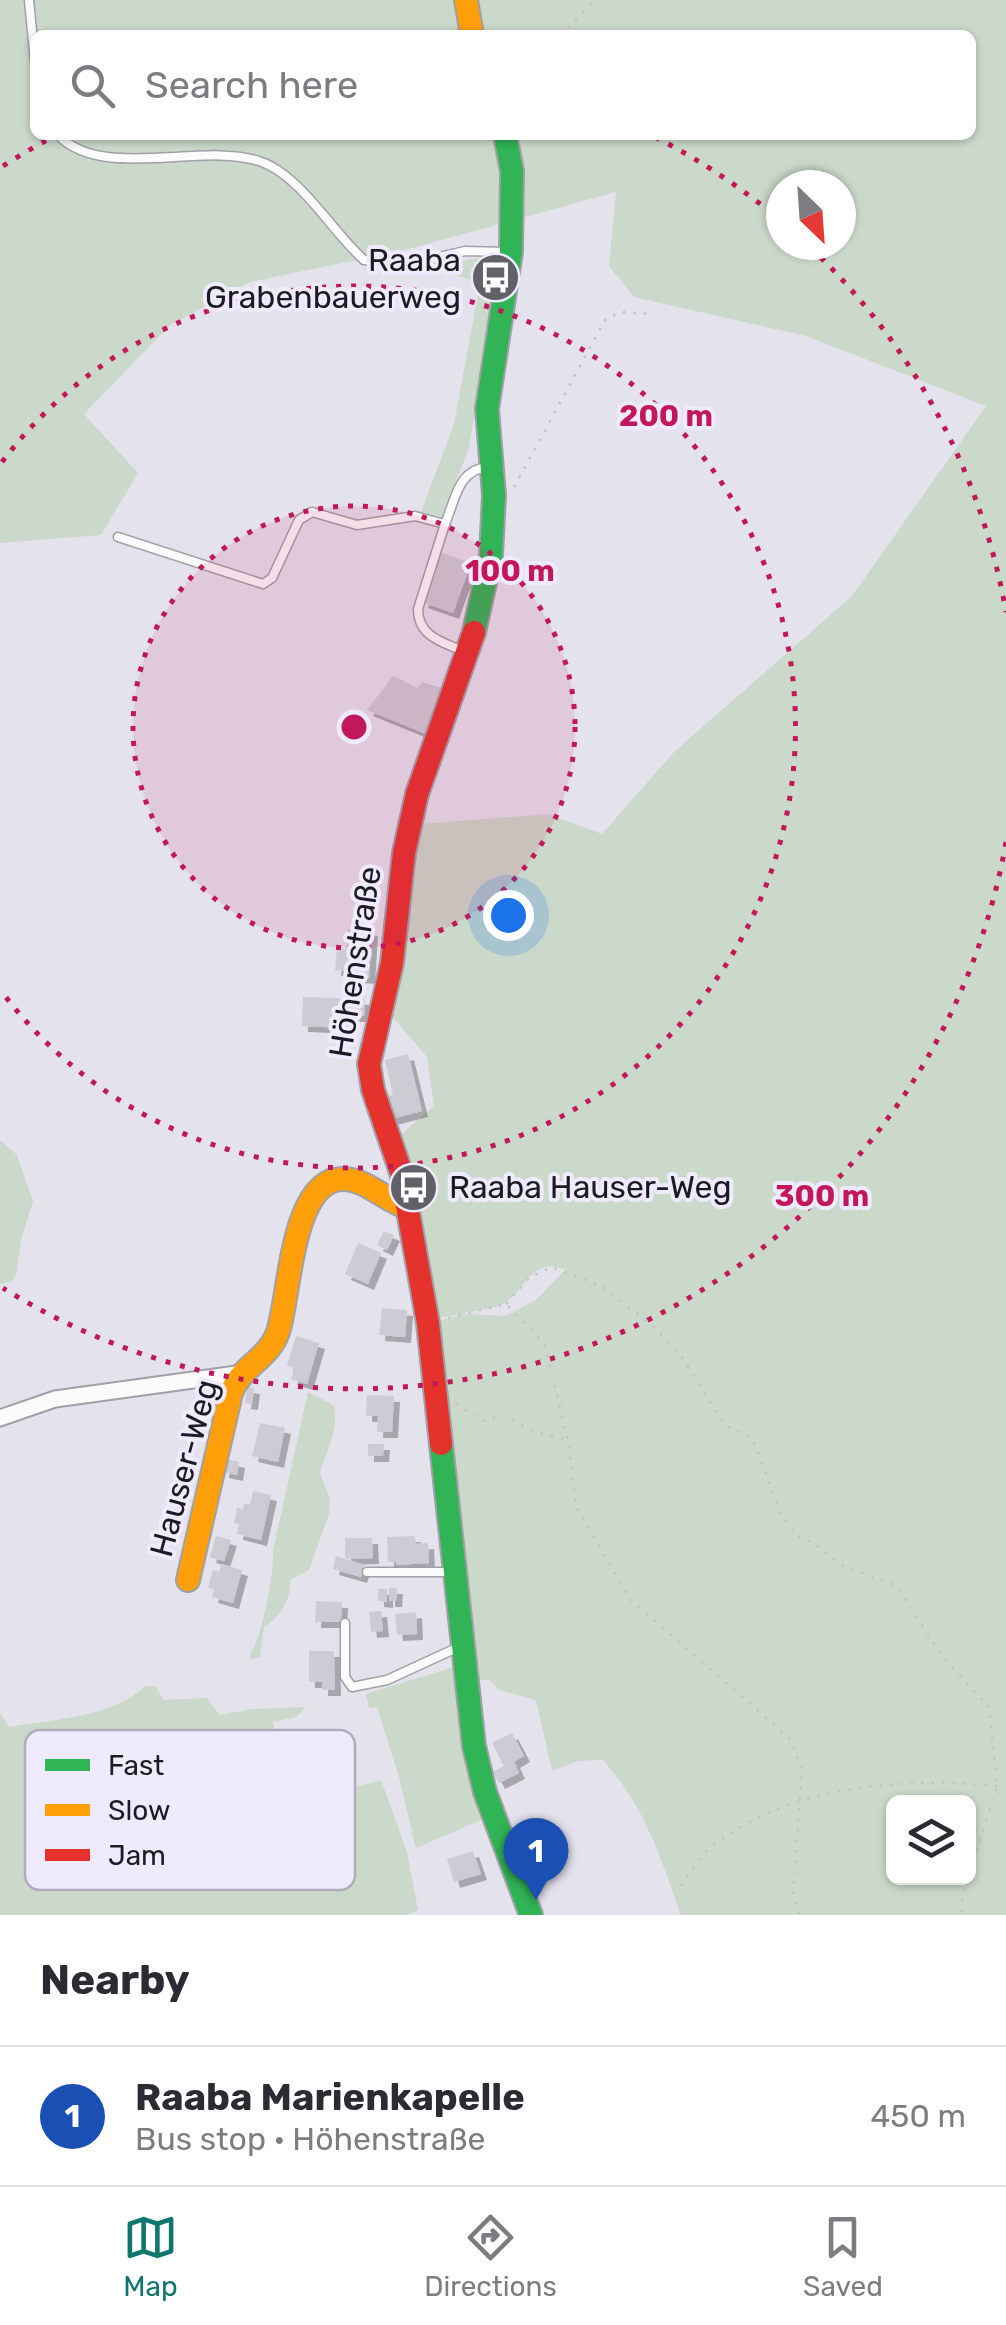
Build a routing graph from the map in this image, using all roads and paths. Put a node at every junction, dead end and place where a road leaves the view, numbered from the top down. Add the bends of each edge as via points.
1 (29, 0) edge
2 (466, 0) edge
3 (596, 0) edge
4 (32, 30) edge
5 (471, 30) edge
6 (565, 30) edge
7 (63, 140) edge
8 (506, 140) edge
9 (511, 252) junction
10 (651, 314) dead end
11 (491, 467) junction
12 (494, 494) junction
13 (446, 524) junction
14 (118, 537) dead end
15 (467, 653) junction
16 (409, 1208) junction
17 (506, 1304) junction
18 (428, 1323) junction
19 (244, 1373) junction
20 (434, 1390) junction
21 (0, 1418) edge
22 (568, 1440) junction
23 (367, 1572) dead end
24 (453, 1572) junction
25 (188, 1580) dead end
26 (345, 1623) dead end
27 (460, 1646) junction
28 (997, 1786) junction
29 (1006, 1787) edge
30 (799, 1802) junction
31 (682, 1886) dead end
32 (531, 1915) edge
33 (800, 1915) edge
34 (960, 1915) edge

1 - 4 lane
2 - 5 street
3 - 6 path
7 - 9 lane via 108,158 209,154 260,161 291,180 364,260 405,265 465,250
8 - 9 street, Höhenstraße
9 - 11 street, Höhenstraße via 487,409
10 - 12 path via 620,312 605,320 516,486
11 - 12 street, Höhenstraße
11 - 13 lane via 465,476
12 - 15 street, Höhenstraße via 491,556
13 - 14 lane via 415,516 357,526 312,512 299,520 264,584
13 - 15 lane via 418,621 427,634
15 - 16 street, Höhenstraße via 417,794 392,963 370,1052 370,1077
16 - 18 street, Höhenstraße
16 - 19 street, Hauser-Weg via 349,1180 318,1189 303,1220 277,1336
17 - 18 path
17 - 22 path via 544,1344
17 - 28 path via 530,1277 552,1267 603,1287 655,1328 725,1425 753,1439 780,1512 797,1536 843,1566 898,1586 942,1656 989,1707
18 - 20 street, Höhenstraße
19 - 21 street, Hauser-Weg via 54,1399
19 - 25 street, Hauser-Weg via 233,1384
20 - 22 path via 483,1421 502,1415
20 - 24 street, Höhenstraße
22 - 30 path via 576,1506 630,1600 790,1739 802,1770
23 - 24 lane
24 - 27 street, Höhenstraße
26 - 27 lane via 345,1677 352,1688
27 - 32 street, Höhenstraße via 480,1774
28 - 29 path
28 - 30 path via 860,1786
28 - 34 path
30 - 31 path via 740,1827 705,1851
30 - 33 path via 793,1895

